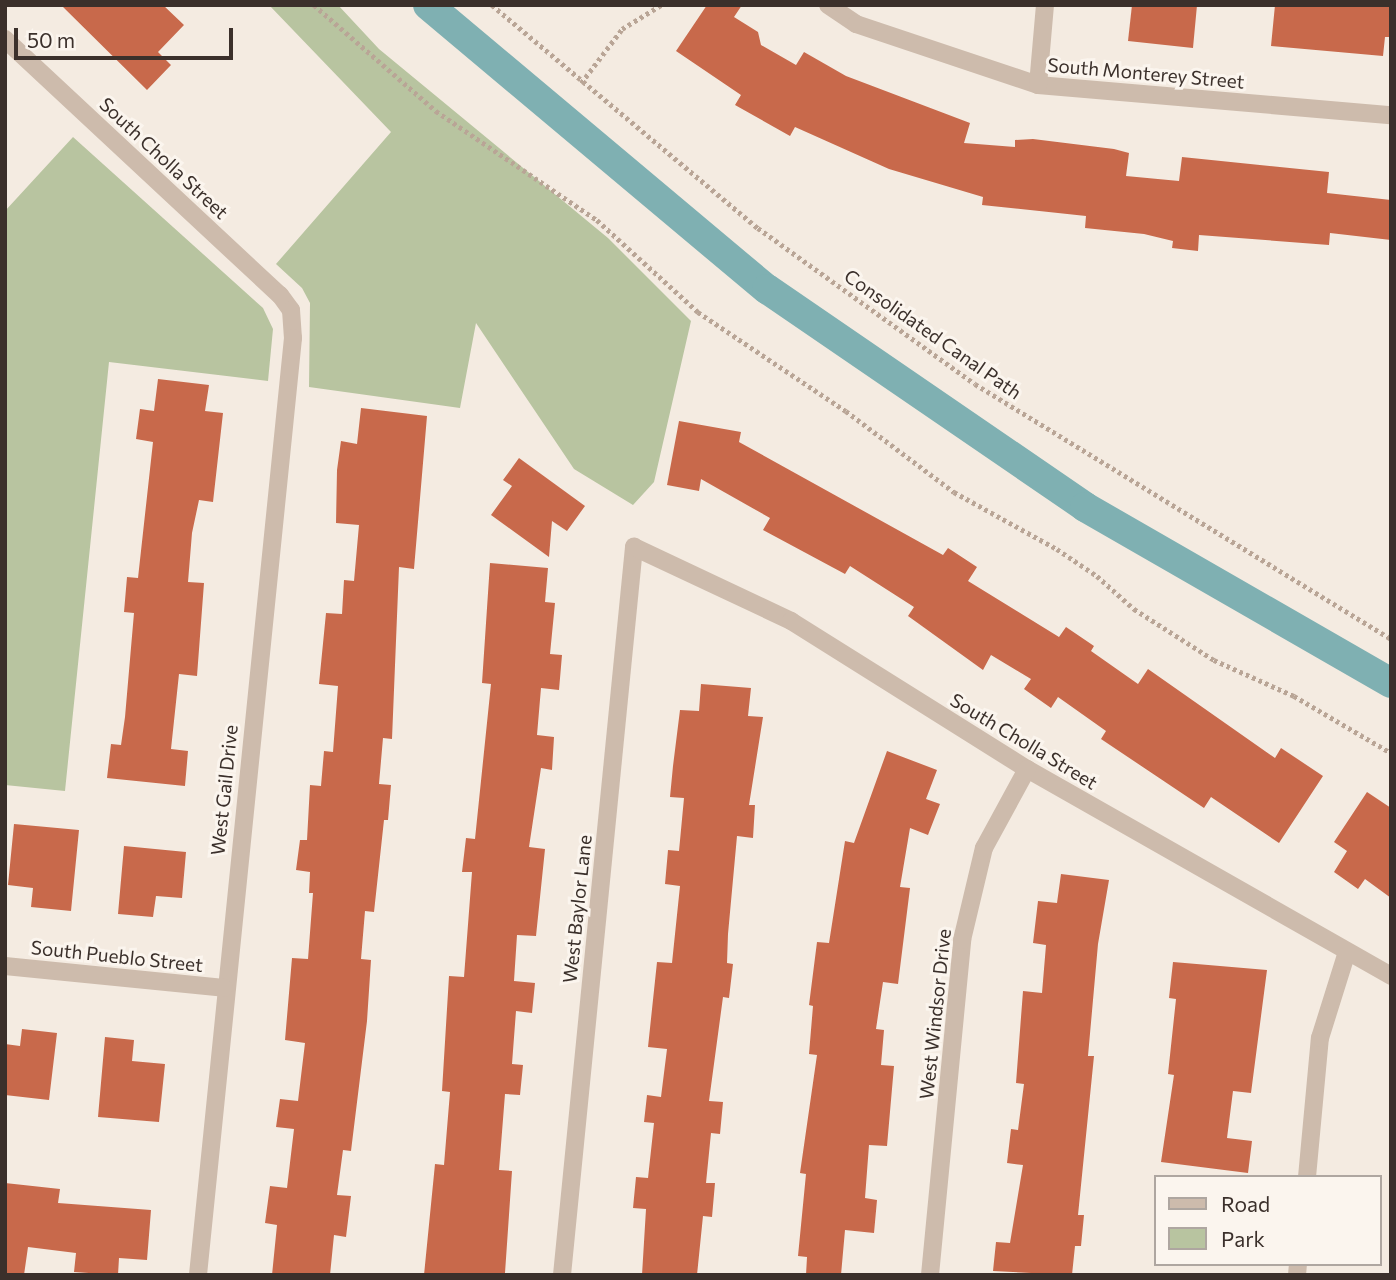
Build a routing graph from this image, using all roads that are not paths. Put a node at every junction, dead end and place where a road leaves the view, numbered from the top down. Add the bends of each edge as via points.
1 (828, 5) edge
2 (1045, 5) edge
3 (5, 39) edge
4 (1038, 85) junction
5 (1391, 115) edge
6 (291, 310) joint
7 (634, 547) joint
8 (1027, 769) junction
9 (1347, 952) junction
10 (5, 966) edge
11 (1391, 976) edge
12 (224, 988) junction
13 (1307, 1175) edge
14 (198, 1275) edge
15 (562, 1275) edge
16 (930, 1275) edge

1 - 4 street, South Monterey Street via 856,24
2 - 4 street
3 - 6 street, South Cholla Street
4 - 5 street, South Monterey Street
6 - 12 street, West Gail Drive via 293,338
7 - 8 street, South Cholla Street via 791,621
7 - 15 street, West Baylor Lane
8 - 9 street, South Cholla Street
8 - 16 street, West Windsor Drive via 984,848 962,940
9 - 11 street, South Cholla Street
9 - 13 street via 1321,1038
10 - 12 street, South Pueblo Street
12 - 14 street, West Gail Drive

